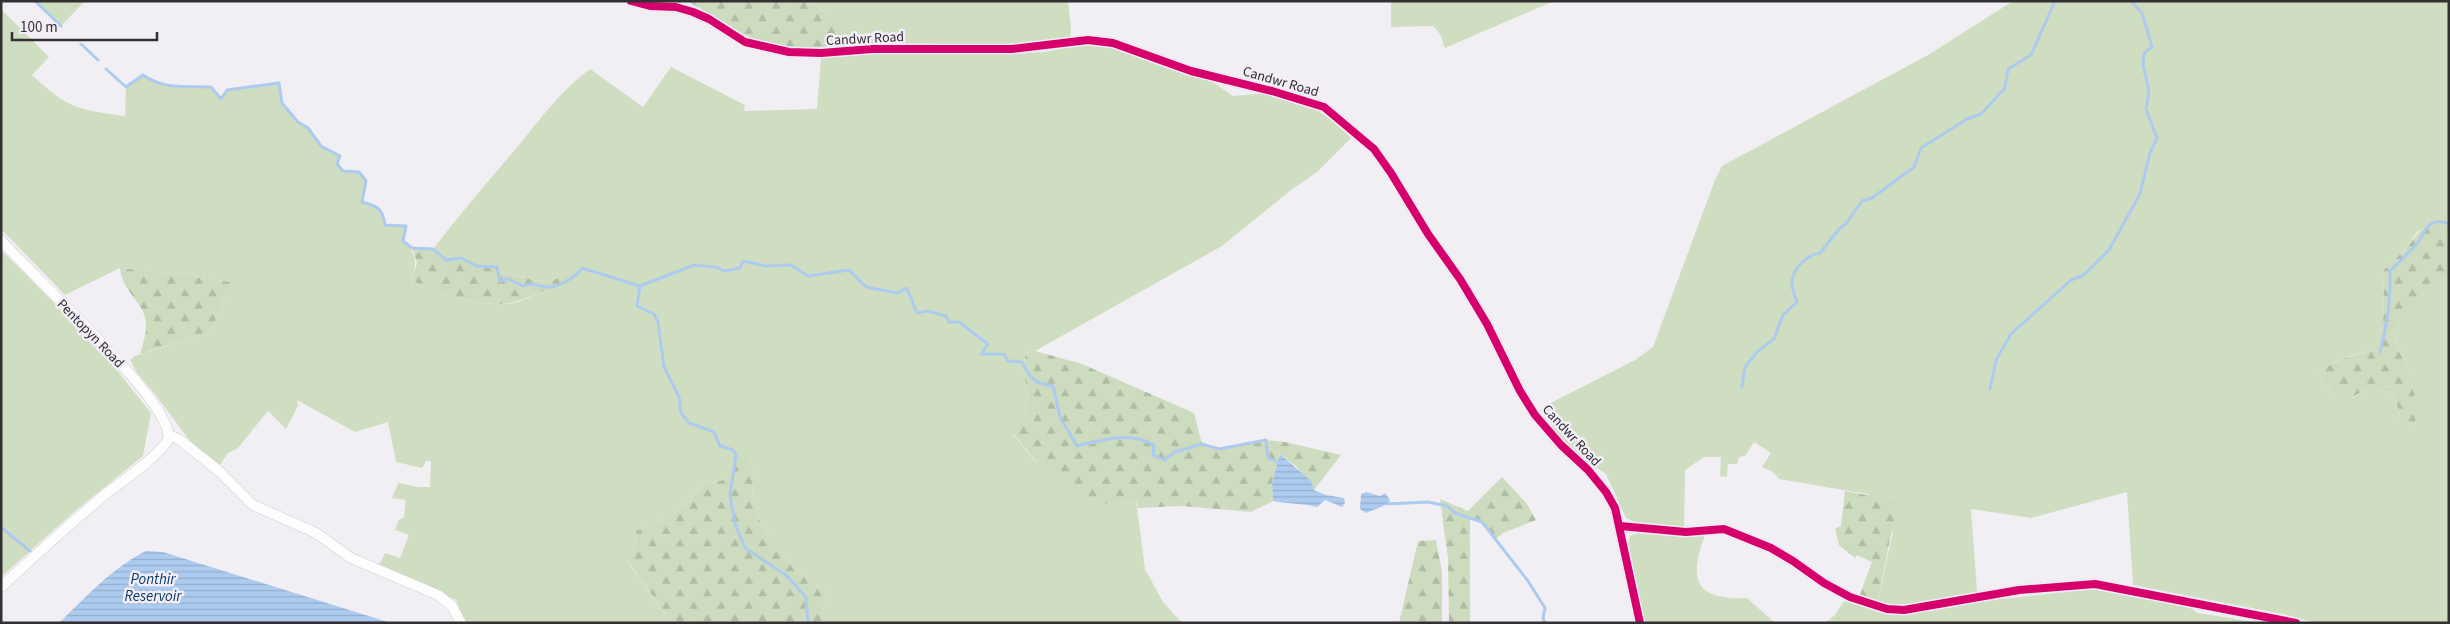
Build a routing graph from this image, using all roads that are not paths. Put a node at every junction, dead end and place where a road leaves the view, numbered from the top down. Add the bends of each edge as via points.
1 (630, 1) edge
2 (1, 240) edge
3 (169, 435) junction
4 (1620, 526) junction
5 (1, 587) edge
6 (461, 623) edge
7 (1640, 623) edge
8 (2296, 623) edge

1 - 4 street, Candwr Road via 693,12 745,42 789,52 1012,49 1088,40 1113,43 1191,71 1324,107 1374,149 1391,173 1487,324 1535,415 1606,492 1616,508
2 - 3 street, Pentopyn Road via 119,360 159,411
3 - 5 street via 167,442 156,452
3 - 6 street via 219,471 253,505 316,533 351,558 438,595 452,606
4 - 7 street, Candwr Road
4 - 8 street via 1686,532 1724,529 1778,552 1850,597 1887,609 1904,610 2019,590 2095,584

